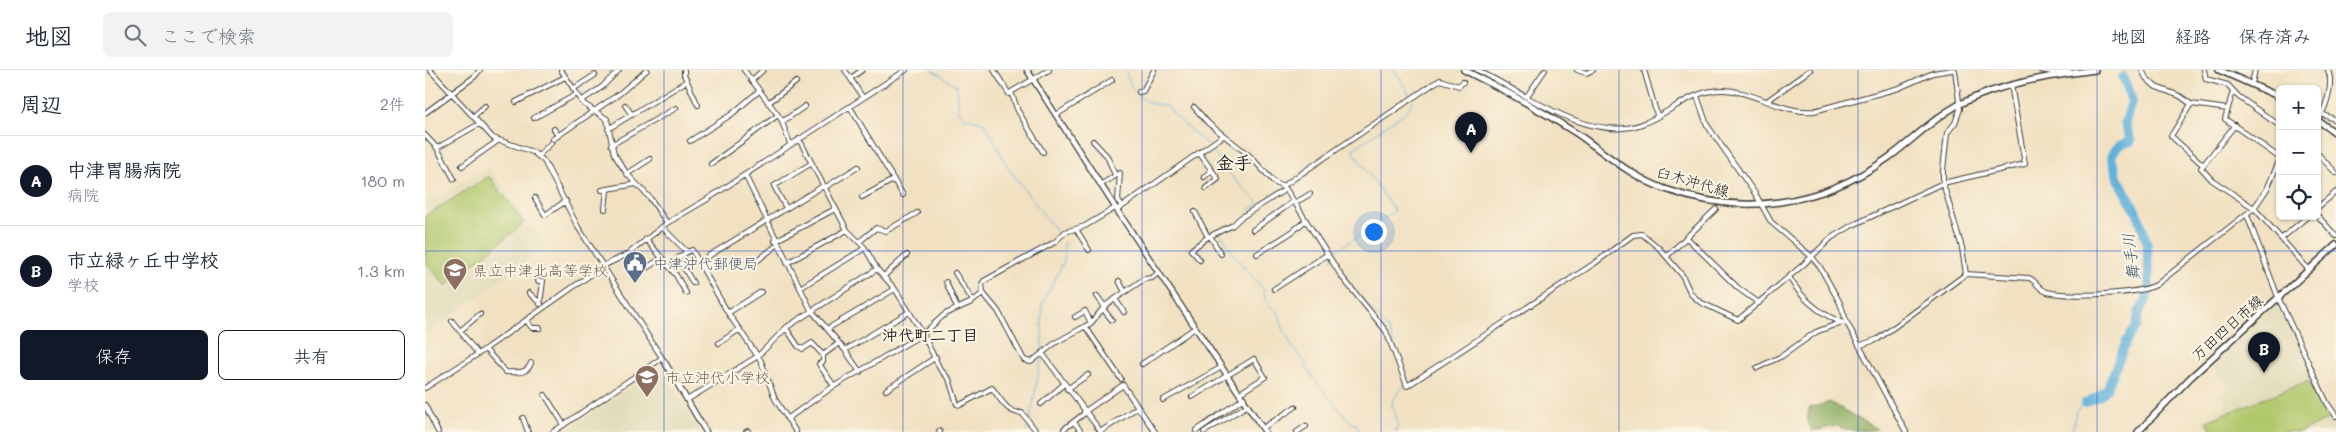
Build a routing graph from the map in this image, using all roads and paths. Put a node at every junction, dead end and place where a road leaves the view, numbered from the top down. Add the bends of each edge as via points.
1 (430, 70) edge
2 (480, 70) edge
3 (563, 70) edge
4 (619, 70) edge
5 (647, 70) edge
6 (685, 70) edge
7 (744, 70) edge
8 (763, 70) edge
9 (845, 70) edge
10 (862, 70) edge
11 (906, 70) edge
12 (994, 70) edge
13 (1027, 70) edge
14 (1049, 70) edge
15 (1154, 70) edge
16 (1464, 70) edge
17 (1477, 70) edge
18 (1545, 70) edge
19 (1577, 70) edge
20 (1593, 70) edge
21 (1644, 70) edge
22 (1811, 70) edge
23 (1954, 70) edge
24 (2040, 70) edge
25 (2069, 70) edge
26 (2095, 70) edge
27 (2142, 70) edge
28 (2205, 70) edge
29 (2219, 70) edge
30 (2255, 70) edge
31 (2328, 70) edge
32 (425, 74) edge
33 (595, 75) dead end
34 (565, 77) junction
35 (851, 78) junction
36 (1033, 79) junction
37 (1112, 80) dead end
38 (687, 81) junction
39 (751, 81) junction
40 (796, 82) dead end
41 (1463, 82) dead end
42 (2252, 83) junction
43 (2011, 85) junction
44 (573, 89) junction
45 (759, 91) junction
46 (2233, 91) junction
47 (1011, 92) junction
48 (1139, 92) dead end
49 (451, 93) junction
50 (577, 94) junction
51 (2276, 94) edge
52 (1527, 96) junction
53 (1697, 96) junction
54 (863, 98) junction
55 (581, 101) junction
56 (1767, 101) junction
57 (516, 102) dead end
58 (695, 103) dead end
59 (768, 103) junction
60 (1960, 104) junction
61 (2191, 104) junction
62 (485, 106) dead end
63 (625, 106) dead end
64 (805, 106) dead end
65 (850, 106) junction
66 (1194, 107) dead end
67 (676, 108) dead end
68 (2228, 110) junction
69 (596, 111) junction
70 (425, 113) edge
71 (2322, 114) joint
72 (631, 115) junction
73 (1056, 115) junction
74 (1657, 115) junction
75 (779, 116) junction
76 (473, 117) junction
77 (533, 118) dead end
78 (2336, 120) edge
79 (782, 122) junction
80 (2276, 123) edge
81 (2321, 123) edge
82 (479, 124) junction
83 (2235, 125) junction
84 (554, 129) dead end
85 (608, 129) junction
86 (2336, 133) edge
87 (425, 135) edge
88 (559, 136) junction
89 (1223, 136) junction
90 (799, 139) junction
91 (499, 140) junction
92 (690, 141) dead end
93 (1093, 141) dead end
94 (790, 144) junction
95 (611, 145) junction
96 (437, 148) junction
97 (1043, 152) dead end
98 (1200, 154) junction
99 (2276, 155) edge
100 (537, 156) junction
101 (2321, 157) edge
102 (651, 159) dead end
103 (812, 163) junction
104 (711, 164) dead end
105 (2202, 164) junction
106 (462, 166) dead end
107 (858, 167) dead end
108 (2275, 168) edge
109 (1212, 170) junction
110 (2336, 173) edge
111 (627, 174) junction
112 (745, 175) junction
113 (1115, 175) junction
114 (1203, 177) dead end
115 (454, 178) dead end
116 (893, 180) junction
117 (1943, 183) junction
118 (636, 184) junction
119 (1100, 185) junction
120 (824, 187) junction
121 (1206, 188) dead end
122 (1285, 188) junction
123 (2336, 192) edge
124 (1311, 194) dead end
125 (903, 195) dead end
126 (862, 197) dead end
127 (535, 198) dead end
128 (566, 201) junction
129 (1295, 202) junction
130 (1761, 205) junction
131 (2321, 205) edge
132 (1123, 206) junction
133 (786, 208) junction
134 (2254, 208) junction
135 (605, 209) dead end
136 (835, 209) junction
137 (1116, 209) junction
138 (1716, 209) dead end
139 (1195, 212) dead end
140 (917, 213) dead end
141 (2247, 215) junction
142 (2321, 219) edge
143 (765, 220) junction
144 (1306, 220) junction
145 (2303, 220) edge
146 (667, 223) junction
147 (662, 227) junction
148 (1076, 229) junction
149 (847, 230) junction
150 (1253, 230) dead end
151 (2336, 236) edge
152 (1209, 237) junction
153 (1686, 237) junction
154 (2281, 238) junction
155 (646, 239) junction
156 (859, 242) junction
157 (776, 243) junction
158 (2336, 245) edge
159 (865, 248) junction
160 (1089, 250) dead end
161 (687, 252) junction
162 (1221, 254) dead end
163 (1257, 254) dead end
164 (1327, 254) junction
165 (907, 255) dead end
166 (1667, 256) junction
167 (1812, 257) junction
168 (662, 258) junction
169 (1200, 260) dead end
170 (757, 261) dead end
171 (697, 263) junction
172 (787, 263) junction
173 (603, 266) junction
174 (648, 267) dead end
175 (877, 269) junction
176 (2309, 270) junction
177 (1159, 272) junction
178 (955, 273) dead end
179 (1966, 274) junction
180 (884, 276) junction
181 (1789, 277) junction
182 (538, 281) dead end
183 (946, 282) dead end
184 (1119, 282) dead end
185 (693, 284) dead end
186 (800, 288) junction
187 (1274, 289) dead end
188 (895, 290) junction
189 (761, 292) dead end
190 (1125, 292) junction
191 (529, 293) dead end
192 (686, 293) dead end
193 (983, 293) junction
194 (1097, 296) dead end
195 (2278, 297) junction
196 (1115, 298) junction
197 (973, 301) junction
198 (1759, 303) junction
199 (540, 304) junction
200 (544, 308) junction
201 (957, 308) junction
202 (1104, 308) junction
203 (811, 310) junction
204 (909, 312) junction
205 (1124, 312) dead end
206 (728, 313) junction
207 (480, 314) dead end
208 (1075, 317) dead end
209 (526, 320) junction
210 (1112, 320) dead end
211 (452, 322) dead end
212 (1842, 322) junction
213 (1091, 323) junction
214 (1847, 323) junction
215 (1085, 326) junction
216 (539, 328) dead end
217 (786, 328) junction
218 (1195, 328) junction
219 (827, 329) junction
220 (740, 330) junction
221 (459, 331) junction
222 (923, 334) junction
223 (719, 343) dead end
224 (839, 343) junction
225 (1861, 345) junction
226 (485, 349) junction
227 (845, 350) junction
228 (478, 354) junction
229 (1042, 354) junction
230 (758, 356) junction
231 (823, 356) junction
232 (936, 358) junction
233 (663, 359) junction
234 (531, 363) dead end
235 (1142, 364) dead end
236 (1222, 367) junction
237 (1757, 368) dead end
238 (861, 372) junction
239 (1088, 375) dead end
240 (1228, 375) junction
241 (1121, 379) dead end
242 (1064, 384) junction
243 (834, 386) junction
244 (425, 388) edge
245 (1067, 389) junction
246 (887, 390) dead end
247 (1242, 395) junction
248 (545, 396) dead end
249 (1192, 397) dead end
250 (687, 400) junction
251 (1163, 400) dead end
252 (1041, 404) dead end
253 (425, 405) edge
254 (1248, 405) junction
255 (1138, 407) junction
256 (1295, 407) dead end
257 (1085, 413) junction
258 (2336, 416) edge
259 (523, 418) dead end
260 (787, 419) junction
261 (1074, 422) junction
262 (564, 424) junction
263 (1306, 426) dead end
264 (1064, 429) dead end
265 (1080, 430) dead end
266 (1154, 430) edge
267 (1264, 430) edge
268 (439, 432) edge
269 (528, 432) edge
270 (553, 432) edge
271 (706, 432) edge
272 (796, 432) edge
273 (1037, 432) edge
274 (1101, 432) edge
275 (1148, 432) edge
276 (1196, 432) edge
277 (1204, 432) edge
278 (1297, 432) edge
279 (1906, 432) edge
280 (2139, 432) edge

1 - 32 street
1 - 49 street
2 - 49 street
3 - 34 street
4 - 55 street
5 - 69 street
6 - 38 street
7 - 39 street
8 - 39 street
9 - 35 street
10 - 35 street
11 - 54 street
12 - 47 street via 1009,94
13 - 36 street
14 - 36 street
15 - 48 street via 1143,91
16 - 130 main road, 臼木沖代線 via 1551,118 1624,168 1656,185 1716,203
17 - 52 street
18 - 52 street
19 - 20 street via 1586,73
21 - 74 street
22 - 56 street
23 - 56 street via 1933,73 1899,88 1813,112
23 - 60 street
24 - 25 street
26 - 43 main road, 臼木沖代線
27 - 61 street via 2156,87
28 - 46 street via 2206,79 2228,85
29 - 42 main road
30 - 42 street
31 - 71 street via 2328,93
33 - 44 street
34 - 44 street
34 - 57 street
35 - 54 street
36 - 47 street
36 - 73 street
37 - 73 street
38 - 58 street
38 - 72 street
39 - 45 street
40 - 59 street
41 - 122 street via 1459,86 1440,80 1433,84
42 - 51 main road
43 - 60 main road, 臼木沖代線
43 - 117 street via 2025,164
44 - 50 street
45 - 59 street
45 - 92 street
46 - 68 street
46 - 80 street
47 - 97 street via 1018,111
49 - 70 street
49 - 76 street
50 - 55 street
50 - 77 street
52 - 74 street via 1571,120 1609,127 1629,127
53 - 56 street via 1725,90
53 - 74 street
53 - 130 street via 1707,125
54 - 65 street
55 - 69 street
59 - 75 street
60 - 117 street via 1955,123 1947,133
60 - 130 main road, 臼木沖代線 via 1862,174 1813,195
61 - 68 street
61 - 105 street via 2171,136
62 - 76 street
63 - 72 street
64 - 79 street
65 - 90 street
65 - 116 street
66 - 89 street
67 - 95 street
68 - 83 street via 2225,119
69 - 85 street via 607,119
69 - 88 street
71 - 78 street
72 - 85 street
73 - 119 street
75 - 79 street
75 - 104 street
76 - 82 street
79 - 94 street
81 - 86 main road
82 - 91 street
82 - 96 street
83 - 99 street
83 - 105 street
84 - 88 street
85 - 95 street
87 - 96 street
88 - 100 street
89 - 98 street
89 - 122 street
90 - 94 street
90 - 103 street
91 - 100 street
91 - 106 street
93 - 113 street via 1107,156
94 - 112 street
95 - 111 street
96 - 115 street
98 - 109 street
98 - 132 street
100 - 128 street via 550,170
101 - 110 street
102 - 111 street
103 - 120 street
103 - 133 street via 774,186
105 - 134 street via 2201,168 2212,180
107 - 120 street
108 - 134 street via 2267,189
109 - 114 street
109 - 121 street via 1218,179
111 - 118 street
112 - 143 street
112 - 146 street
113 - 119 street
113 - 132 street via 1120,173 1118,200
116 - 125 street
116 - 126 street
117 - 167 street via 1851,226 1831,238
117 - 179 street
118 - 135 street via 604,190
118 - 146 street
119 - 137 street
120 - 133 street
120 - 136 street
122 - 129 street
122 - 152 street via 1233,225
123 - 131 street
124 - 129 street
127 - 128 street via 545,215
128 - 173 street
129 - 144 street
129 - 150 street
130 - 167 street via 1774,226
132 - 137 street
133 - 143 street
134 - 141 street
134 - 154 street
136 - 149 street
136 - 157 street
137 - 148 street
137 - 177 street
138 - 153 street
139 - 152 street
140 - 156 street via 887,231 875,228
141 - 179 street via 2156,285 2136,292 2048,292 2029,278
141 - 195 street
142 - 151 street
143 - 157 street
143 - 171 street
144 - 163 street
144 - 164 street
145 - 154 street
146 - 147 street
147 - 155 street
147 - 161 street
148 - 160 street
148 - 193 street via 1065,232 1055,242 984,281
149 - 156 street
149 - 172 street
152 - 162 street
152 - 169 street via 1191,250
153 - 166 street
153 - 198 street via 1738,288
154 - 176 street
155 - 168 street
155 - 173 street via 628,254
156 - 159 street
157 - 170 street
157 - 172 street
158 - 176 main road, 万田四日市線
159 - 175 street
159 - 186 street
161 - 171 street via 692,250
161 - 185 street via 678,258
164 - 166 street via 1386,331 1407,386 1595,263 1633,234 1647,237
164 - 187 street
165 - 180 street
166 - 198 street via 1682,275 1691,294 1709,307 1738,320
167 - 181 street
167 - 214 street via 1840,303
168 - 174 street
168 - 192 street
171 - 206 street
172 - 186 street
173 - 200 street
173 - 233 street
175 - 180 street
175 - 203 street
176 - 195 main road, 万田四日市線
177 - 190 street
177 - 218 street
178 - 197 street
179 - 225 street via 1878,339
180 - 188 street
181 - 198 street
181 - 212 street via 1810,303
182 - 199 street via 543,281
183 - 201 street
184 - 190 street
186 - 203 street
188 - 204 street
188 - 219 street
189 - 206 street
190 - 196 street
191 - 199 street
193 - 197 street
193 - 229 street via 998,311 1024,360 1031,362
194 - 202 street
195 - 258 street
195 - 280 main road, 万田四日市線 via 2190,378
196 - 202 street
196 - 205 street
197 - 201 street
199 - 200 street
200 - 209 street
201 - 222 street via 945,314
202 - 210 street
202 - 213 street
203 - 217 street
203 - 219 street
204 - 222 street
204 - 227 street
206 - 220 street
207 - 221 street
208 - 213 street via 1085,310
209 - 216 street via 532,328
209 - 226 street
211 - 221 street
212 - 214 street
212 - 237 street via 1816,332
213 - 215 street
214 - 225 street
215 - 229 street
215 - 241 street
217 - 230 street
217 - 231 street via 798,346 803,348 812,343
218 - 235 street
218 - 236 street
219 - 224 street
220 - 223 street
220 - 230 street
221 - 228 street
222 - 232 street
222 - 238 street
224 - 227 street
224 - 231 street
225 - 279 street
226 - 228 street
226 - 234 street via 506,372 522,373
227 - 238 street
228 - 244 street
229 - 242 street
230 - 250 street
230 - 260 street via 775,399
231 - 243 street via 823,362 819,364
232 - 246 street
232 - 273 street via 949,379 957,404 992,388 1008,410 1022,413
233 - 250 street
233 - 262 street
236 - 240 street
236 - 251 street
238 - 243 street
239 - 245 street
240 - 247 street
240 - 247 street via 1254,359 1265,377
240 - 249 street
242 - 245 street
242 - 252 street
243 - 260 street
245 - 257 street
247 - 254 street
247 - 276 street
248 - 262 street
250 - 271 street
253 - 268 street
254 - 267 street
254 - 277 street
255 - 257 street via 1123,385
255 - 266 street
255 - 274 street
256 - 267 street
257 - 261 street
257 - 274 street
259 - 269 street
260 - 272 street
261 - 264 street
261 - 265 street
262 - 270 street
263 - 278 street
266 - 275 street

